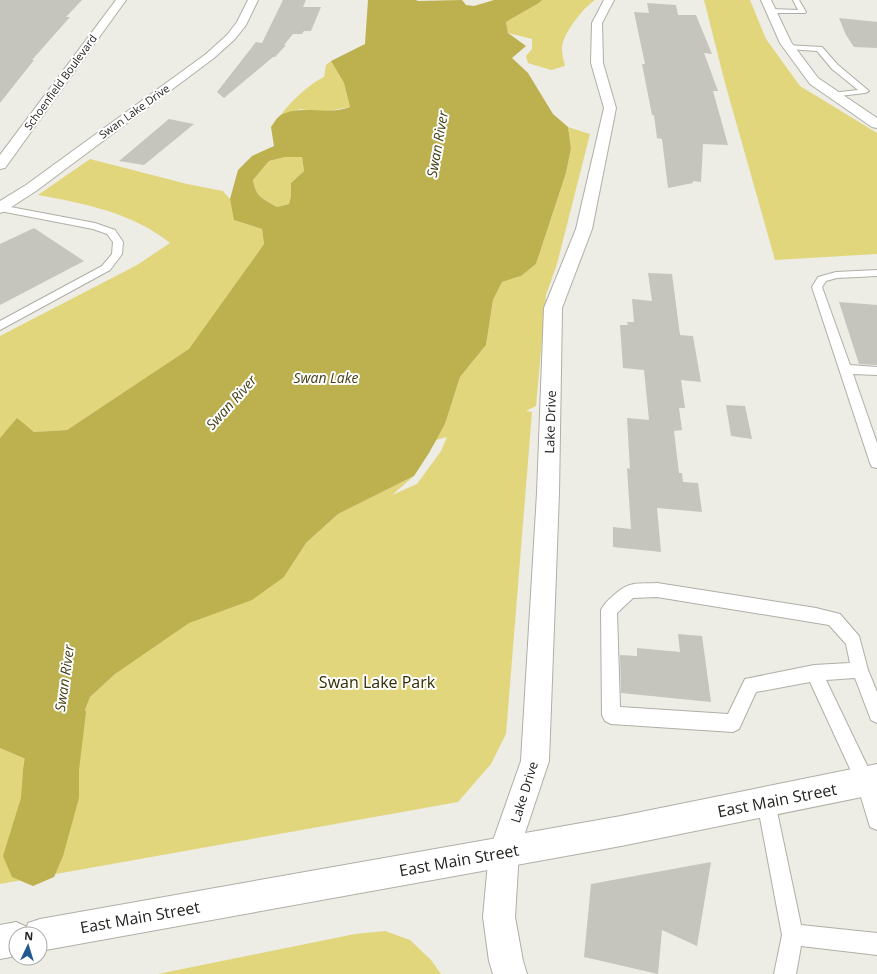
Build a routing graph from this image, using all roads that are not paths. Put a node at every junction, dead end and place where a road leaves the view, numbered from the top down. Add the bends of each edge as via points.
1 (121, 0) edge
2 (253, 0) edge
3 (609, 0) edge
4 (796, 0) edge
5 (768, 5) edge
6 (788, 47) junction
7 (834, 95) junction
8 (877, 124) edge
9 (0, 165) edge
10 (0, 208) edge
11 (877, 273) edge
12 (0, 326) edge
13 (845, 369) junction
14 (877, 371) edge
15 (877, 463) edge
16 (860, 670) junction
17 (814, 673) junction
18 (877, 714) edge
19 (872, 780) edge
20 (766, 802) junction
21 (877, 820) edge
22 (504, 852) junction
23 (48, 934) edge
24 (792, 935) junction
25 (877, 944) edge
26 (510, 974) edge
27 (785, 974) edge

1 - 9 street, Schoenfield Boulevard
2 - 10 street, Swan Lake Drive via 242,23 210,56
3 - 22 street, Lake Drive via 596,23 596,63 610,108 584,229 553,308 548,493 535,761
4 - 5 lane via 803,12
5 - 6 street
6 - 7 street via 814,81
6 - 7 lane via 819,50 865,91
7 - 8 street
10 - 12 lane via 95,226 111,232 118,242 117,254 106,268
11 - 13 lane via 836,275 822,279 817,287
13 - 14 lane
13 - 15 lane
16 - 17 lane
16 - 17 lane via 853,641 834,619 657,590 629,591 609,610 611,715 733,723 751,685
16 - 18 lane
17 - 19 lane
19 - 20 street, East Main Street
19 - 21 lane
20 - 22 street, East Main Street
20 - 24 lane
22 - 23 street, East Main Street
22 - 26 street, Lake Drive via 499,917
24 - 25 lane
24 - 27 lane

